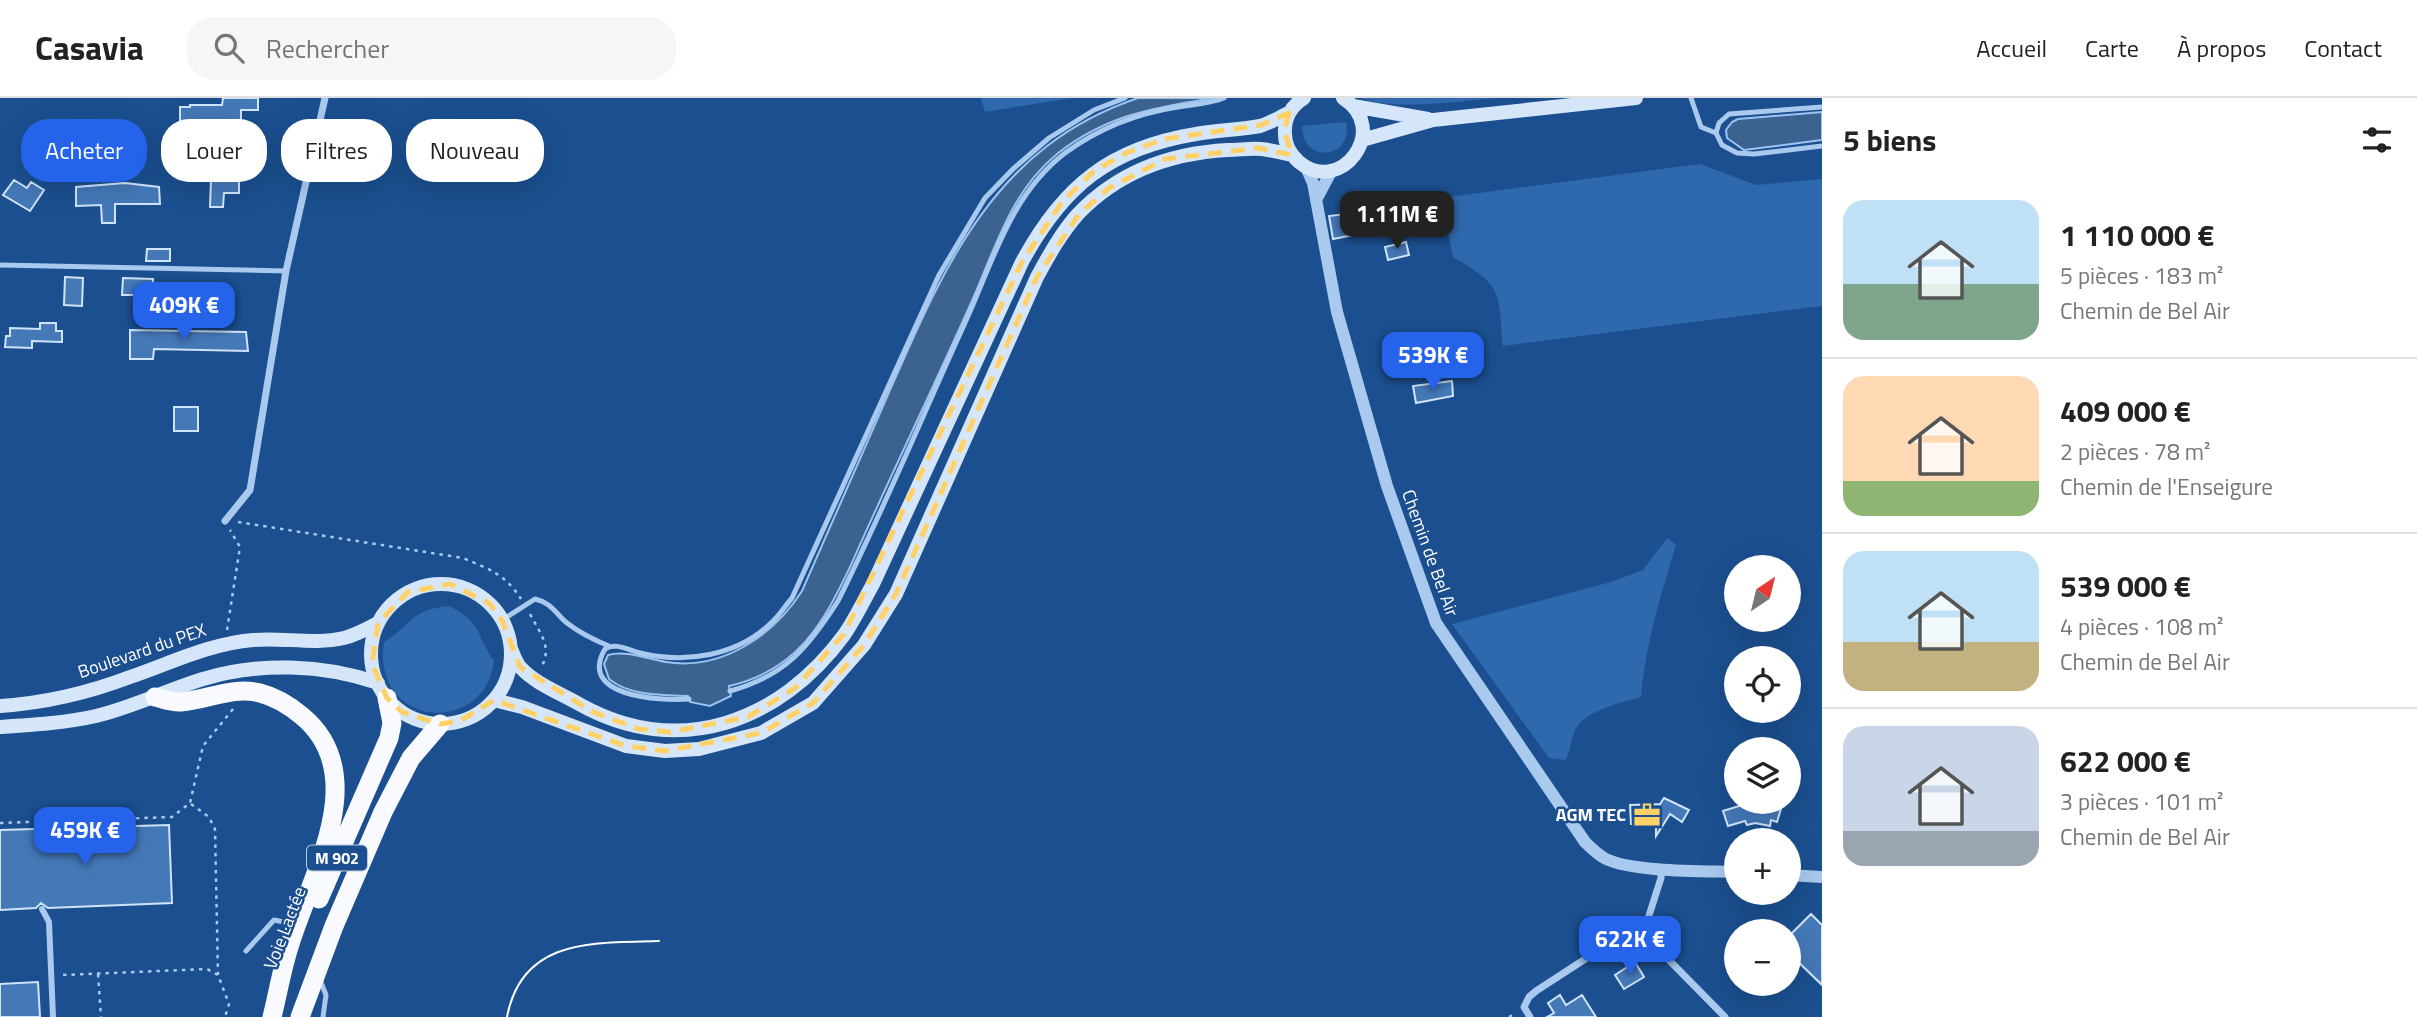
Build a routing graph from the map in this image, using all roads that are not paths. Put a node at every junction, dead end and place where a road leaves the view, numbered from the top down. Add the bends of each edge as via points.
1 (325, 98) edge
2 (1125, 98) edge
3 (1224, 98) edge
4 (1636, 98) edge
5 (1690, 98) edge
6 (1298, 101) edge
7 (1348, 102) edge
8 (1822, 107) edge
9 (1433, 120) junction
10 (1716, 133) junction
11 (1362, 140) junction
12 (1822, 146) edge
13 (1292, 155) junction
14 (1306, 167) junction
15 (1332, 170) junction
16 (1316, 200) junction
17 (0, 265) edge
18 (286, 271) junction
19 (225, 521) road end
20 (502, 620) junction
21 (378, 623) junction
22 (608, 646) junction
23 (511, 649) junction
24 (382, 691) junction
25 (730, 691) dead end
26 (155, 697) junction
27 (689, 699) dead end
28 (494, 700) junction
29 (0, 706) edge
30 (440, 724) junction
31 (0, 727) edge
32 (1661, 868) junction
33 (1724, 871) edge
34 (1801, 876) edge
35 (1822, 877) edge
36 (42, 909) dead end
37 (301, 913) junction
38 (1645, 928) junction
39 (246, 951) dead end
40 (317, 972) junction
41 (53, 1017) edge
42 (273, 1017) edge
43 (300, 1017) edge
44 (323, 1017) edge
45 (1530, 1017) edge
46 (1725, 1017) edge

1 - 18 street
2 - 22 lane via 1094,110 1049,138 985,198 939,275 792,598 770,624 727,651 699,656 674,658
3 - 25 lane via 1111,126 1065,153 1029,190 1007,224 838,601 797,656 772,675
4 - 9 main road
5 - 10 lane via 1700,127
6 - 13 main road via 1284,130
6 - 23 main road via 1261,125 1164,139 1126,153 1094,171 1062,202 1022,262 873,584 844,634 795,688 748,717 670,732 639,729 593,712 535,679 520,667
7 - 9 main road
7 - 11 main road via 1362,122
8 - 10 lane via 1729,114
9 - 11 main road
10 - 12 lane via 1722,145 1737,153
11 - 15 main road via 1348,163
13 - 14 main road
13 - 28 main road via 1258,149 1165,159 1108,188 1079,214 1052,247 1037,277 897,594 864,645 813,704 761,733 699,749 665,751 626,746
14 - 15 main road
14 - 16 street, Chemin de Bel Air
15 - 16 street
16 - 32 street, Chemin de Bel Air via 1337,312 1387,486 1436,623 1585,842 1608,860
17 - 18 lane
18 - 19 street via 250,490
20 - 21 main road via 489,603 450,584 408,592 390,605
20 - 22 lane via 535,599 547,601 566,623
20 - 23 main road
21 - 24 main road via 372,664
21 - 29 main road, Boulevard du PEX via 344,638 227,643 108,685 33,704
22 - 27 lane via 599,659 598,671 605,684 644,697
23 - 28 main road via 504,685
24 - 26 main road via 328,670 279,668 204,678
24 - 30 main road via 402,712
24 - 42 highway, Voie Lactée / M 902 via 392,723 389,737 303,934
26 - 31 main road via 96,716
26 - 37 highway via 179,702 225,692 259,692 291,707 312,724 328,747 337,780 335,810
28 - 30 main road via 460,721
30 - 40 highway, M 902 via 411,758 383,812
32 - 33 street, Chemin de Bel Air
32 - 38 street
34 - 35 street
36 - 41 street via 49,922
37 - 39 lane via 292,925 274,920
37 - 42 highway
38 - 45 street via 1636,926 1536,991 1524,1007
38 - 46 street via 1667,958
40 - 43 highway, M 902
40 - 44 lane via 326,995

